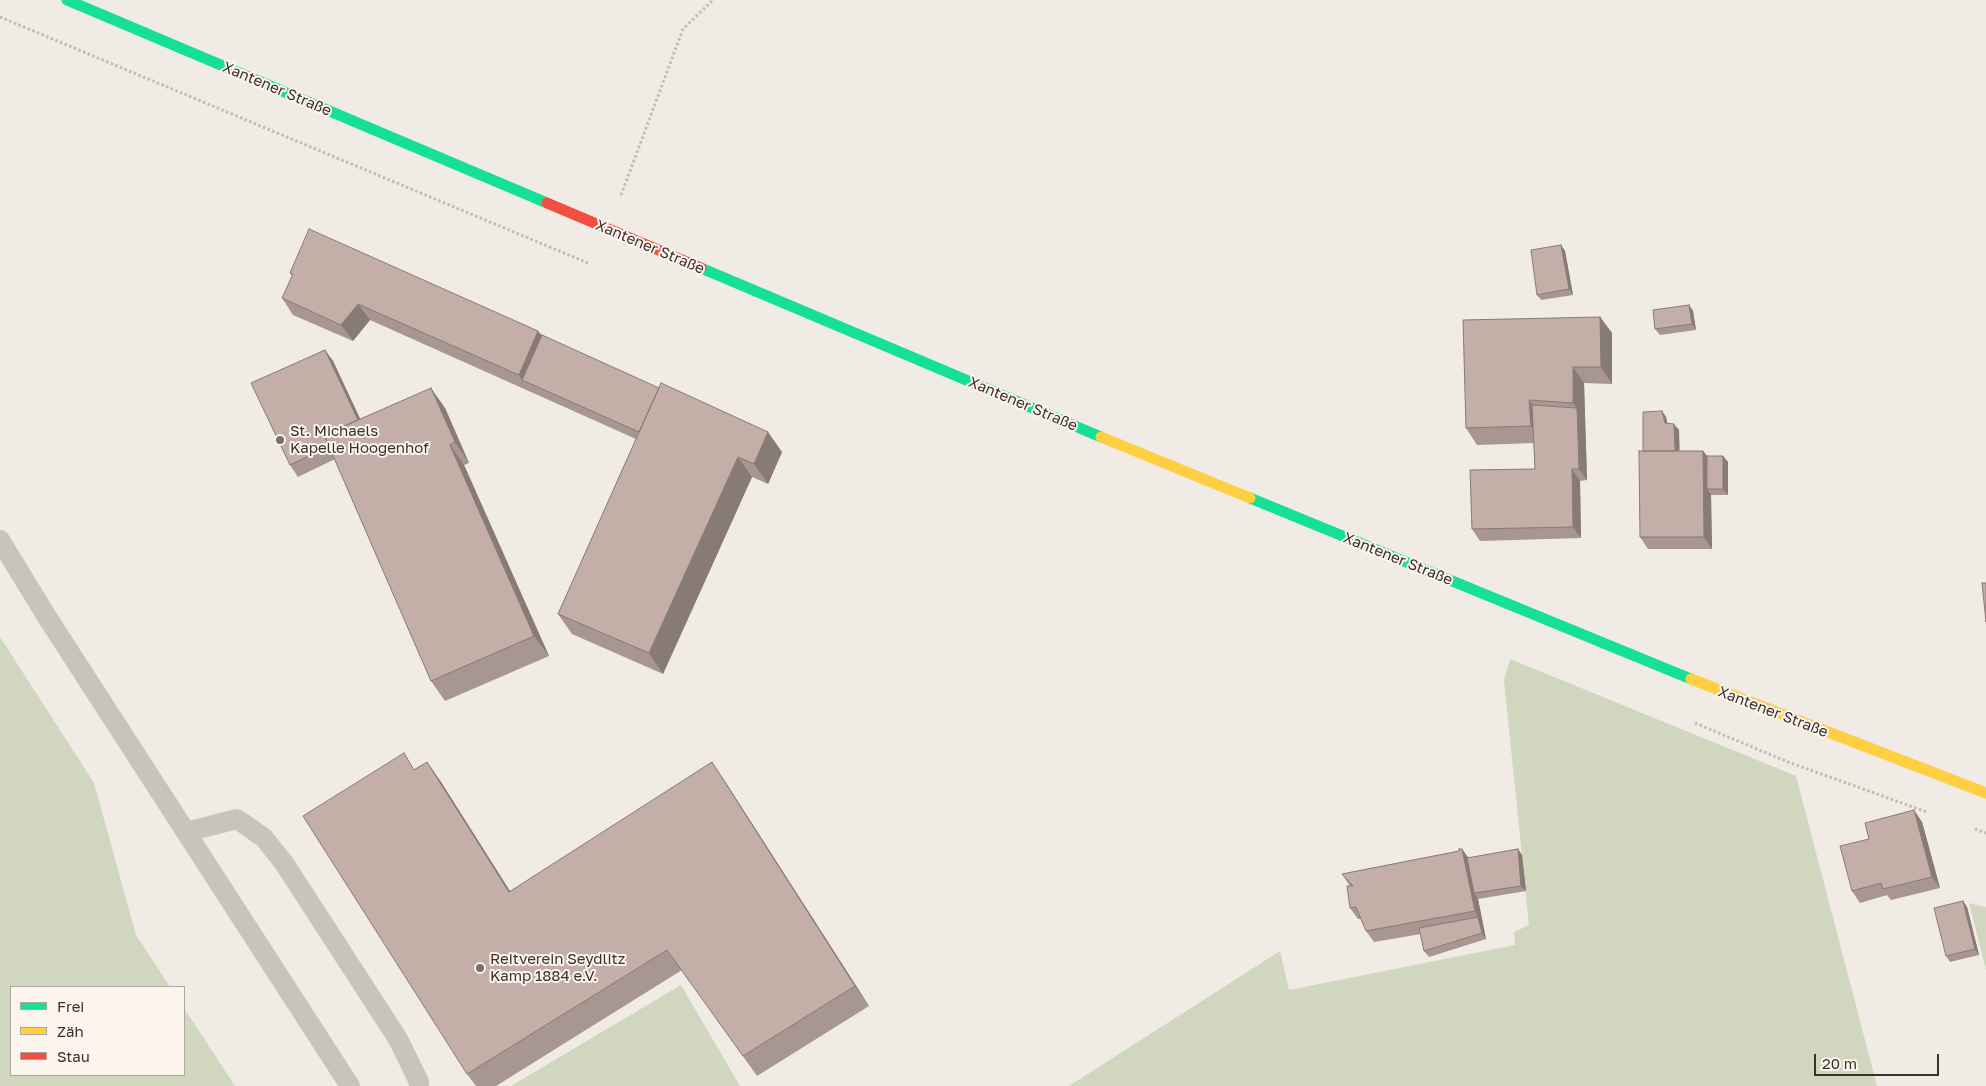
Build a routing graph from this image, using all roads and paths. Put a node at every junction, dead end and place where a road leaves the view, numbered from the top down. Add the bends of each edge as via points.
1 (67, 0) edge
2 (713, 0) edge
3 (608, 229) junction
4 (0, 540) edge
5 (1986, 793) edge
6 (186, 832) junction
7 (350, 1086) edge
8 (419, 1086) edge

1 - 3 main road, Xantener Straße
2 - 3 path via 683,29
3 - 5 main road, Xantener Straße via 1038,411 1735,698
4 - 6 lane
6 - 7 lane
6 - 8 lane via 237,819 264,838 284,863 398,1039

